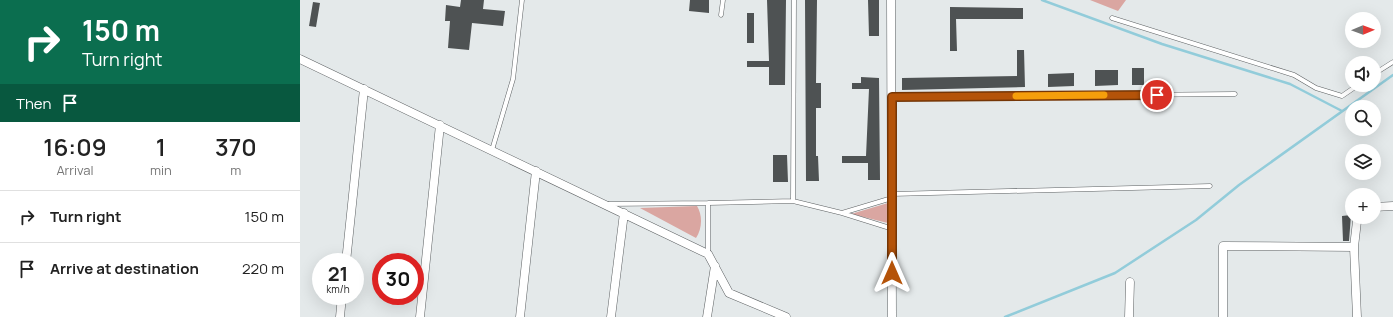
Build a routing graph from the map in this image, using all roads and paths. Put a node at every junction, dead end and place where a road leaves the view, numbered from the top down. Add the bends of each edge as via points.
1 (522, 0) edge
2 (722, 0) edge
3 (794, 0) edge
4 (890, 0) edge
5 (721, 15) dead end
6 (1112, 18) dead end
7 (300, 58) edge
8 (1393, 62) edge
9 (1381, 70) edge
10 (364, 89) junction
11 (1348, 92) edge
12 (1235, 94) dead end
13 (892, 97) junction
14 (440, 125) junction
15 (492, 150) junction
16 (536, 171) junction
17 (1210, 186) dead end
18 (892, 196) junction
19 (794, 201) junction
20 (708, 203) junction
21 (604, 204) junction
22 (1393, 206) edge
23 (1381, 207) edge
24 (624, 213) junction
25 (842, 213) junction
26 (1357, 224) edge
27 (893, 229) junction
28 (1354, 247) junction
29 (347, 253) edge
30 (708, 254) junction
31 (715, 266) junction
32 (1130, 282) dead end
33 (341, 305) edge
34 (340, 317) edge
35 (420, 317) edge
36 (520, 317) edge
37 (611, 317) edge
38 (707, 317) edge
39 (786, 317) edge
40 (892, 317) edge
41 (1129, 317) edge
42 (1223, 317) edge
43 (1357, 317) edge

1 - 15 lane via 513,79
2 - 5 lane
3 - 19 lane
4 - 13 street
6 - 11 lane via 1294,75 1316,88 1342,96
7 - 10 street
8 - 9 lane
10 - 14 street
10 - 29 street
12 - 13 lane
13 - 18 street
14 - 15 street
14 - 35 street
15 - 16 street
16 - 21 street
16 - 36 street
17 - 18 lane
18 - 25 lane
18 - 27 street
19 - 20 lane
19 - 25 lane
20 - 21 lane
20 - 30 lane
21 - 24 street
22 - 23 street
24 - 30 street
24 - 37 street
25 - 27 lane
26 - 28 street
27 - 40 street
28 - 42 street via 1223,246
28 - 43 street
30 - 31 street
31 - 38 street
31 - 39 street via 729,293
32 - 41 street
33 - 34 street

